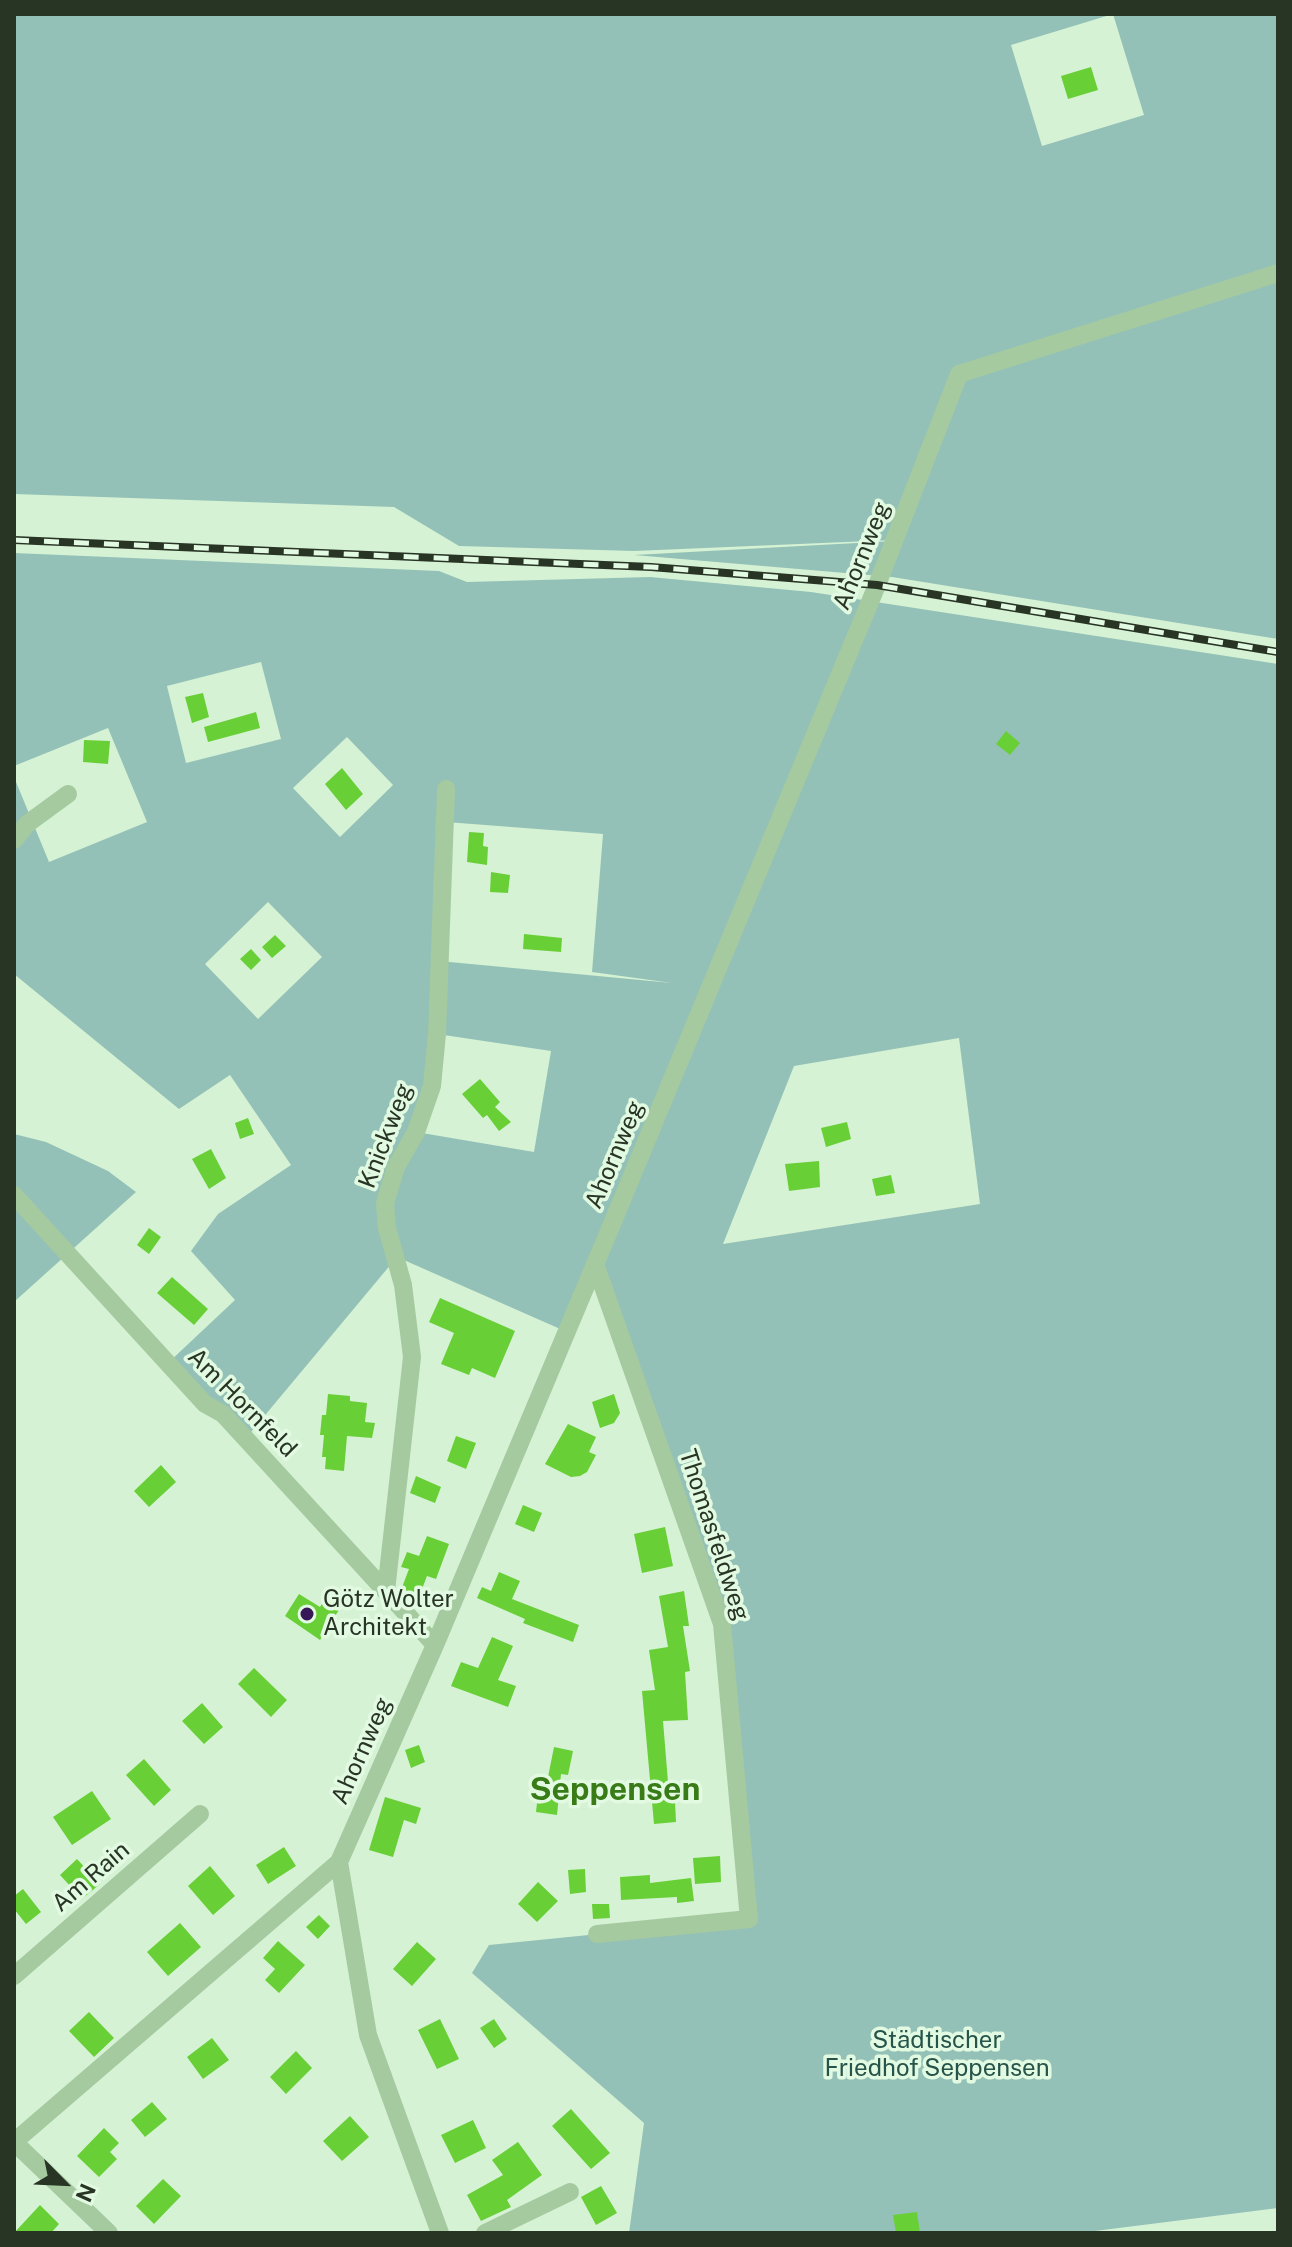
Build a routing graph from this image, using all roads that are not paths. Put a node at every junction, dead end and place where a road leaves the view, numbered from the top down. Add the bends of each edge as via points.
1 (1278, 273) edge
2 (446, 789) dead end
3 (68, 794) dead end
4 (14, 840) edge
5 (14, 1195) edge
6 (595, 1264) junction
7 (386, 1591) junction
8 (435, 1645) junction
9 (200, 1814) dead end
10 (339, 1862) junction
11 (597, 1934) dead end
12 (14, 1976) edge
13 (14, 2142) edge
14 (570, 2192) dead end
15 (109, 2233) edge
16 (440, 2233) edge
17 (485, 2233) edge

1 - 6 street, Ahornweg via 959,374
2 - 7 street, Knickweg via 432,1086 385,1203 412,1357
3 - 4 street
5 - 7 street, Am Hornfeld
6 - 8 street, Ahornweg
6 - 11 street, Thomasfeldweg via 722,1624 749,1919
7 - 8 street, Am Hornfeld
8 - 10 street, Ahornweg
9 - 12 street, Am Rain
10 - 13 street, Ahornweg
10 - 16 street via 368,2035
13 - 15 street, Ahornweg
14 - 17 street

